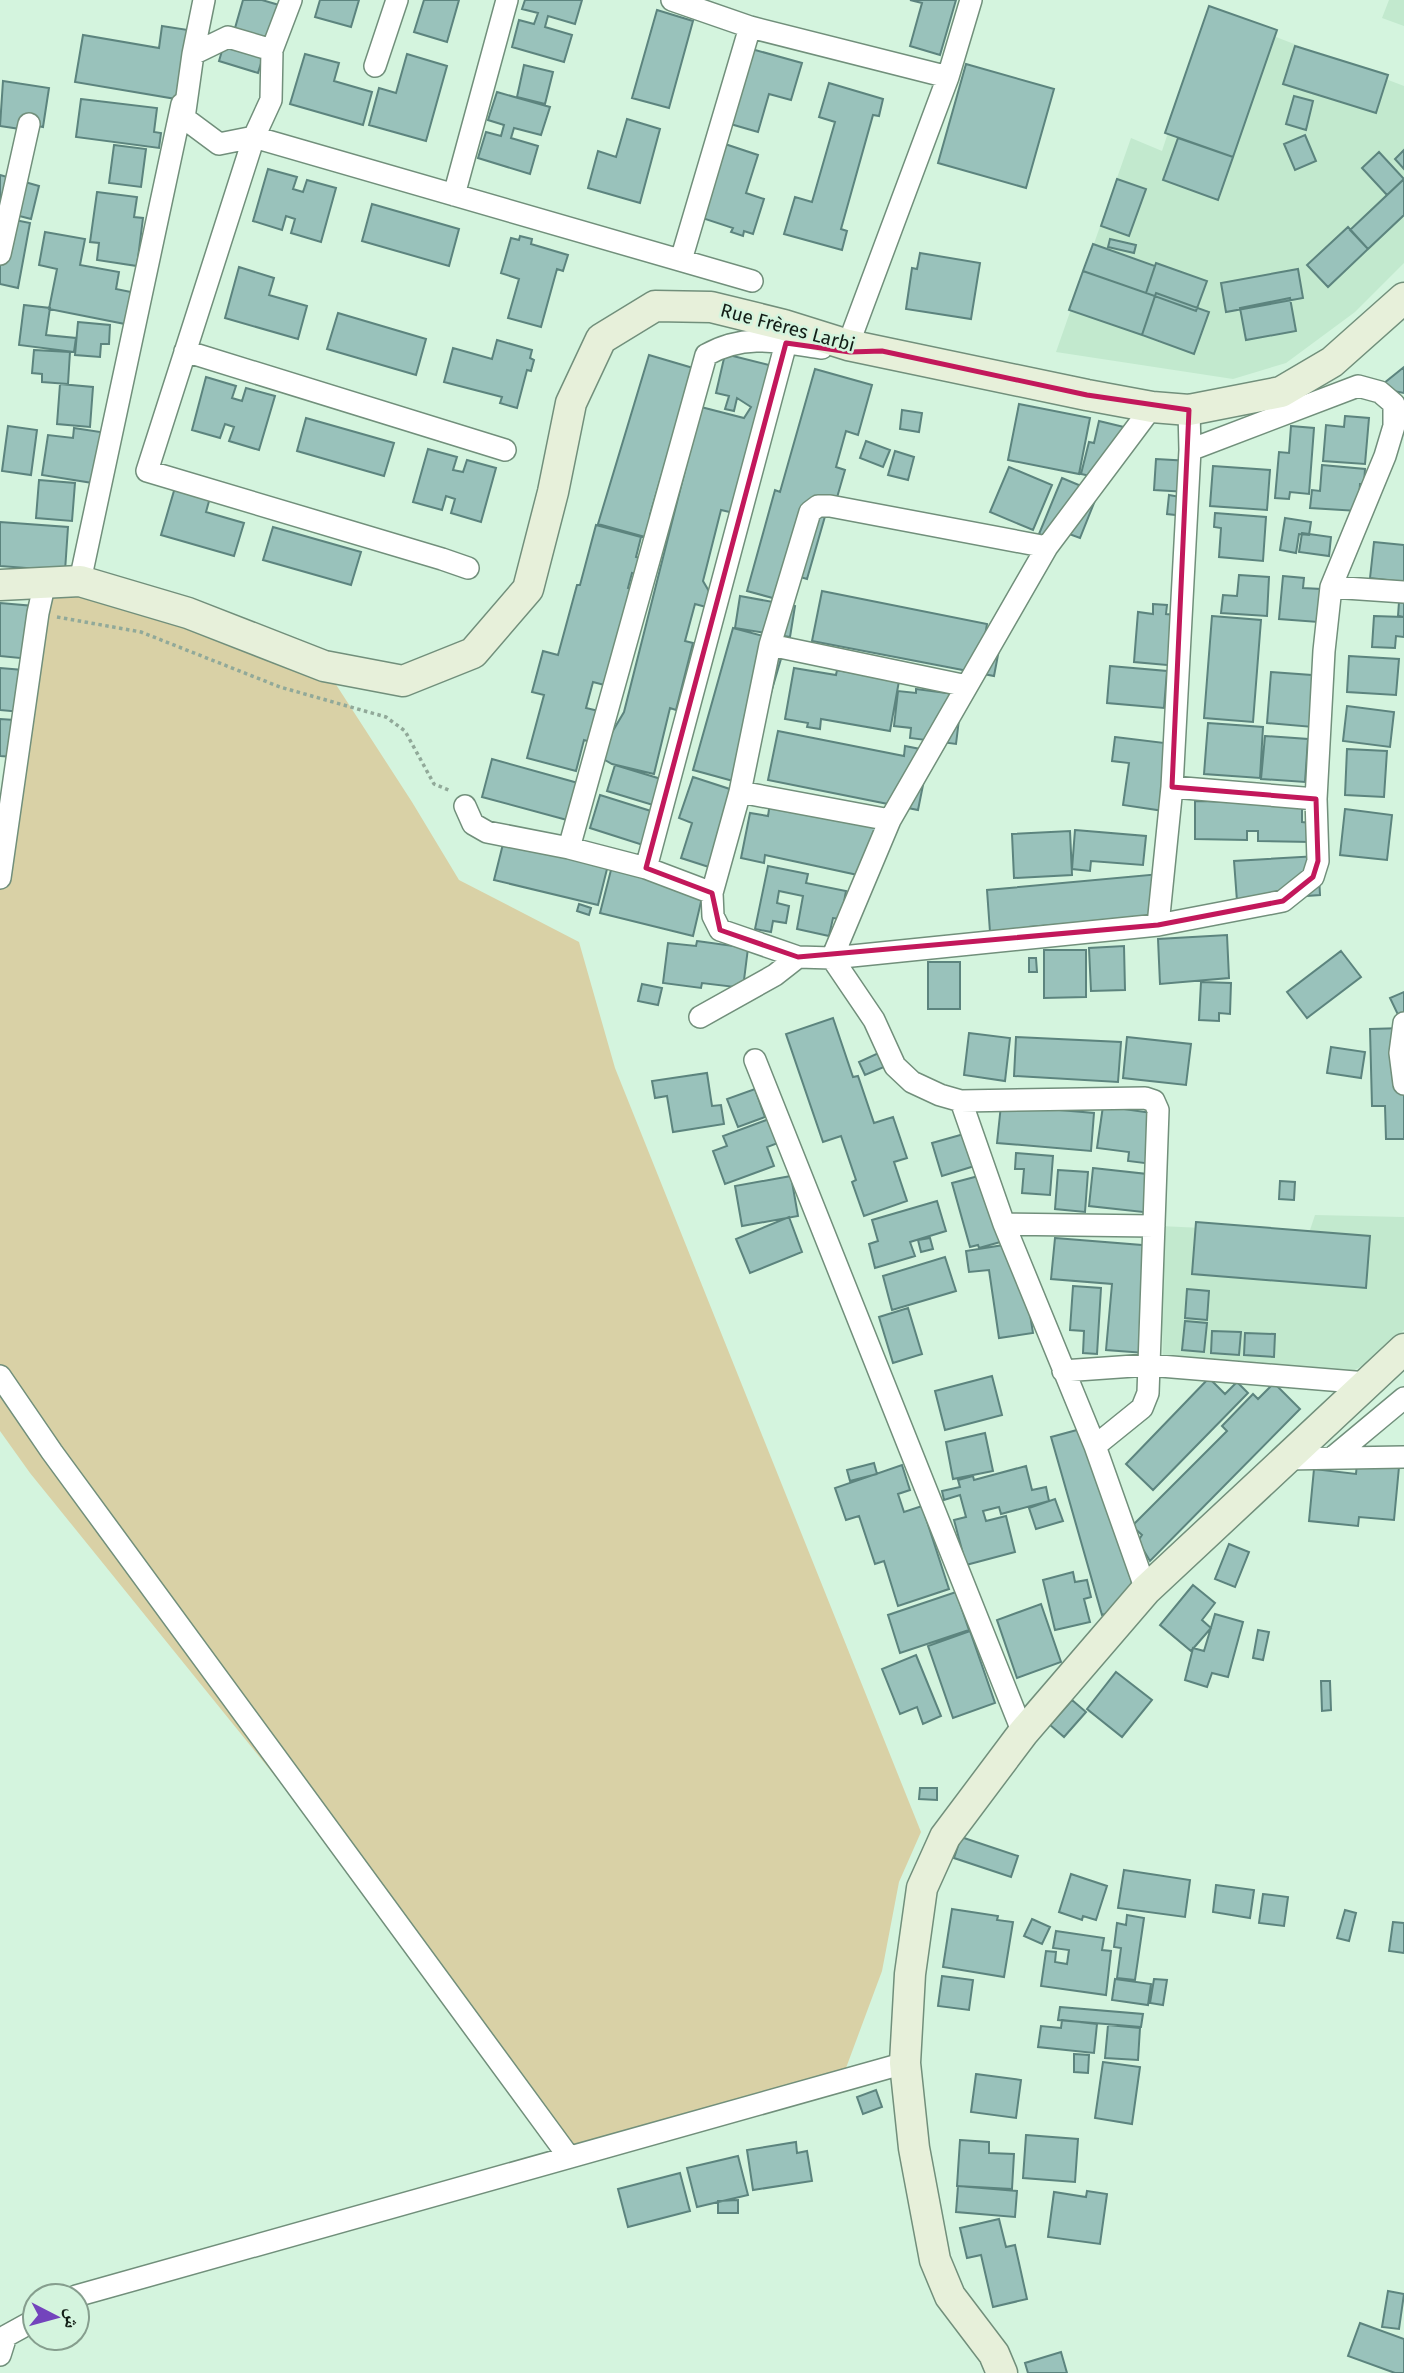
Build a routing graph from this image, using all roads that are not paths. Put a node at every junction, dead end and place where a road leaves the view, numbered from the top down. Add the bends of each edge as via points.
1 (204, 0) edge
2 (291, 0) edge
3 (397, 0) edge
4 (507, 0) edge
5 (672, 0) edge
6 (971, 0) edge
7 (750, 27) junction
8 (272, 50) junction
9 (193, 54) junction
10 (375, 66) dead end
11 (947, 77) junction
12 (29, 124) dead end
13 (254, 137) junction
14 (454, 195) junction
15 (0, 254) edge
16 (681, 260) junction
17 (752, 281) dead end
18 (1404, 298) edge
19 (785, 334) junction
20 (848, 345) junction
21 (185, 351) junction
22 (883, 351) junction
23 (1152, 407) junction
24 (1189, 410) junction
25 (505, 450) dead end
26 (1190, 450) junction
27 (1047, 547) junction
28 (468, 568) dead end
29 (80, 581) junction
30 (45, 582) junction
31 (0, 585) edge
32 (1331, 587) junction
33 (1404, 592) edge
34 (770, 646) junction
35 (967, 686) junction
36 (1172, 787) junction
37 (740, 792) junction
38 (1316, 799) junction
39 (465, 806) road end
40 (890, 820) junction
41 (569, 848) junction
42 (646, 868) junction
43 (0, 878) edge
44 (712, 893) junction
45 (1158, 925) junction
46 (798, 957) junction
47 (832, 958) junction
48 (700, 1017) dead end
49 (1404, 1023) edge
50 (755, 1060) dead end
51 (1404, 1084) edge
52 (961, 1101) junction
53 (1004, 1224) junction
54 (1154, 1226) junction
55 (1404, 1349) edge
56 (1147, 1366) junction
57 (1063, 1371) junction
58 (0, 1376) edge
59 (1367, 1383) junction
60 (1404, 1398) edge
61 (1095, 1446) junction
62 (1404, 1457) edge
63 (1332, 1458) junction
64 (1285, 1459) junction
65 (1146, 1590) junction
66 (1023, 1733) junction
67 (905, 2063) junction
68 (569, 2157) junction
69 (91, 2292) edge
70 (21, 2328) edge
71 (0, 2355) edge
72 (1002, 2373) edge

1 - 9 street
2 - 8 street
3 - 10 street
4 - 14 street
5 - 7 street
6 - 11 street
7 - 11 street
7 - 16 street
8 - 9 street via 228,37
8 - 13 street via 271,100
9 - 13 street via 184,118 219,145
9 - 29 street
11 - 20 street
12 - 15 street
13 - 14 street
13 - 21 street
14 - 16 street
16 - 17 street
18 - 24 main road, Rue Frères Larbi via 1332,362 1281,392
19 - 20 main road, Rue Frères Larbi
19 - 22 street via 849,352
19 - 29 main road, Rue Frères Larbi via 711,307 655,306 601,339 571,403 528,589 473,653 403,681 324,666 188,614
19 - 41 street via 724,344 706,355
19 - 42 street
20 - 22 main road, Rue Frères Larbi
21 - 25 street
21 - 28 street via 147,471
22 - 23 main road, Rue Frères Larbi
23 - 24 main road, Rue Frères Larbi
23 - 27 street
24 - 26 street
26 - 32 street via 1359,386 1380,392 1394,404 1394,426 1385,456
26 - 36 street
27 - 34 street via 818,506 810,512
27 - 35 street
29 - 30 main road, Rue Frères Larbi
30 - 31 main road, Rue Frères Larbi
30 - 43 street
32 - 33 street
32 - 38 street
34 - 35 street
34 - 37 street
35 - 40 street
36 - 38 street
36 - 45 street
37 - 40 street
37 - 44 street
38 - 45 street via 1318,861 1313,877 1299,890 1283,901
39 - 41 street via 473,824 487,832
40 - 47 street
41 - 42 street
42 - 44 street
44 - 46 street via 713,916 720,930
45 - 47 street
46 - 47 street
46 - 48 street
47 - 52 street via 874,1020 895,1066 912,1082
49 - 51 street via 1400,1053
50 - 66 street
52 - 53 street
52 - 54 street via 1145,1097 1154,1101 1158,1110
53 - 54 street
53 - 57 street
54 - 56 street
55 - 59 main road
56 - 57 street
56 - 59 street
56 - 61 street via 1148,1393 1142,1408
57 - 61 street
58 - 68 street
59 - 64 main road
60 - 63 street
61 - 65 street
62 - 63 street
63 - 64 street
64 - 65 main road
65 - 66 main road
66 - 67 main road via 945,1837 922,1888 910,1974
67 - 68 street
67 - 72 main road via 914,2148 935,2260 950,2296 994,2354
68 - 69 street
70 - 71 street via 6,2336

